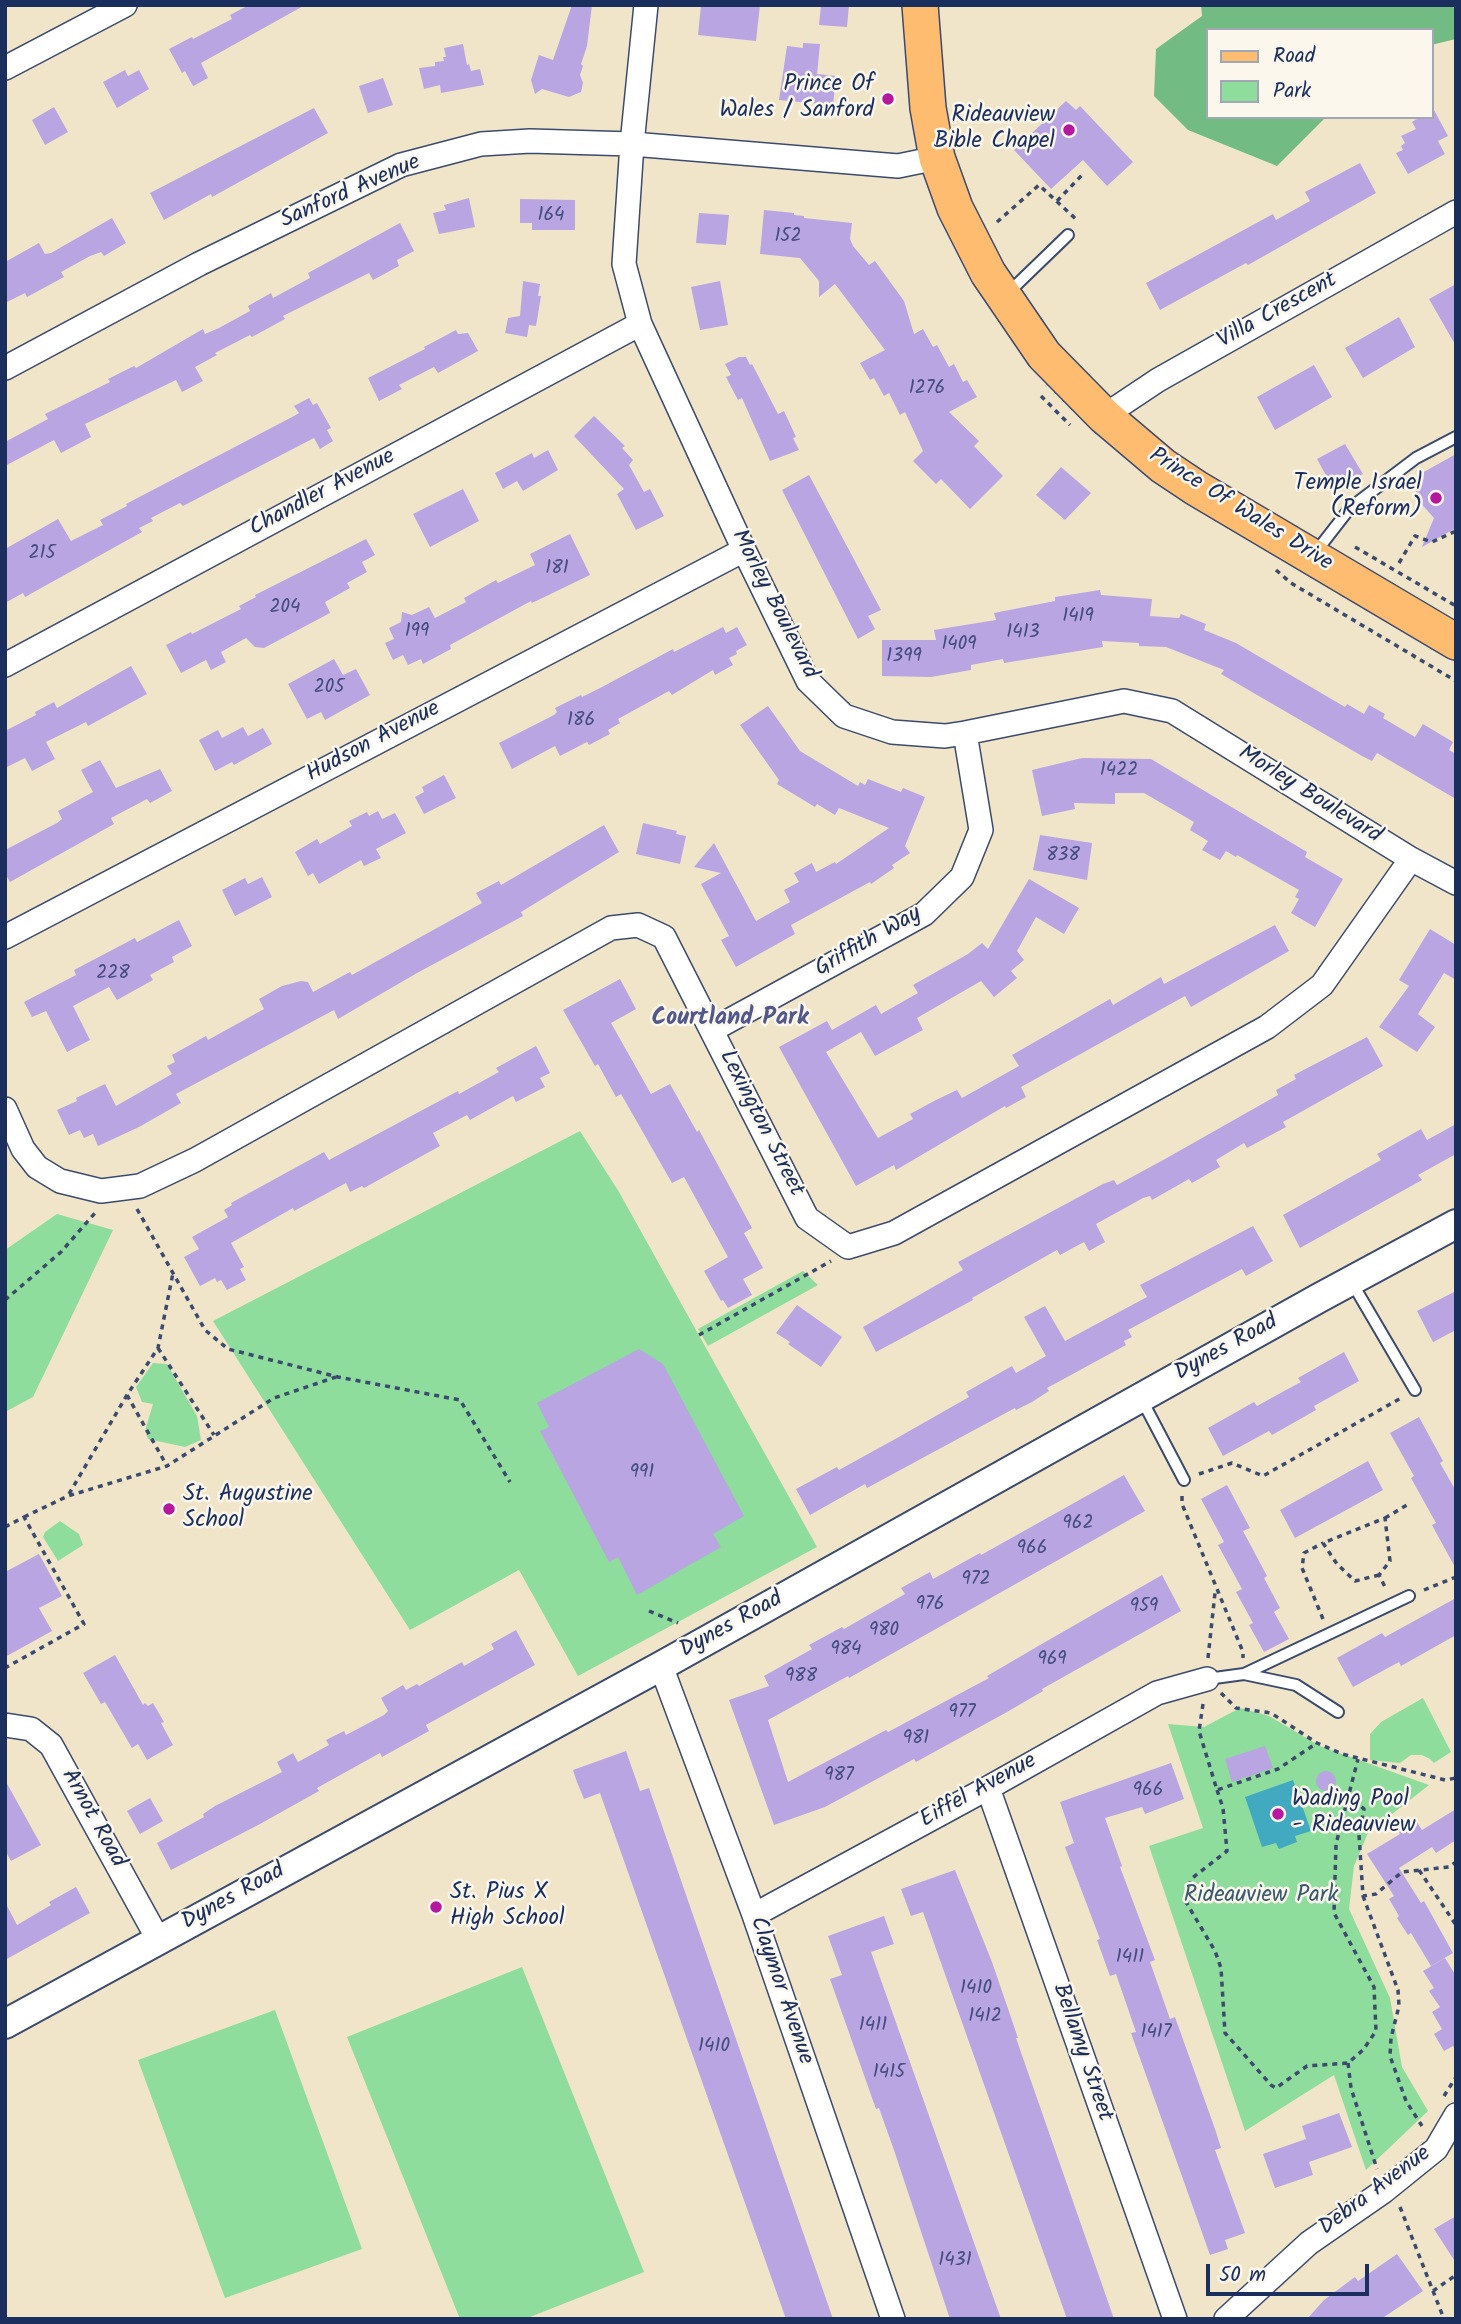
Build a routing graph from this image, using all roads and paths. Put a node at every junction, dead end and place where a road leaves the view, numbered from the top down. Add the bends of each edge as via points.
1 (125, 5) edge
2 (646, 5) edge
3 (920, 5) edge
4 (5, 68) edge
5 (632, 144) junction
6 (937, 158) junction
7 (1084, 173) dead end
8 (1057, 201) junction
9 (1456, 212) edge
10 (996, 222) dead end
11 (1082, 225) dead end
12 (1068, 234) dead end
13 (1003, 298) junction
14 (640, 324) junction
15 (5, 368) edge
16 (1104, 416) junction
17 (1456, 437) edge
18 (1456, 531) edge
19 (1319, 547) junction
20 (744, 550) junction
21 (1399, 563) dead end
22 (1456, 606) edge
23 (1456, 642) edge
24 (5, 665) edge
25 (965, 733) junction
26 (1411, 859) junction
27 (1456, 883) edge
28 (5, 937) edge
29 (712, 1030) junction
30 (5, 1109) edge
31 (125, 1189) junction
32 (101, 1191) junction
33 (1456, 1224) edge
34 (848, 1247) junction
35 (173, 1273) junction
36 (1351, 1280) junction
37 (5, 1300) edge
38 (698, 1335) dead end
39 (159, 1348) junction
40 (338, 1377) junction
41 (1415, 1390) joint
42 (127, 1395) junction
43 (1141, 1397) junction
44 (214, 1435) junction
45 (167, 1466) junction
46 (1184, 1480) junction
47 (510, 1482) dead end
48 (68, 1496) junction
49 (1407, 1505) dead end
50 (24, 1517) junction
51 (1385, 1518) junction
52 (5, 1527) edge
53 (1323, 1543) junction
54 (1380, 1575) junction
55 (1456, 1577) edge
56 (1215, 1590) junction
57 (1409, 1596) joint
58 (1392, 1604) junction
59 (649, 1611) dead end
60 (678, 1623) dead end
61 (1328, 1634) junction
62 (661, 1666) junction
63 (5, 1668) edge
64 (1244, 1674) junction
65 (1207, 1679) junction
66 (1338, 1712) dead end
67 (5, 1725) edge
68 (1317, 1743) junction
69 (1357, 1759) junction
70 (1456, 1778) edge
71 (988, 1788) junction
72 (1217, 1790) junction
73 (1347, 1793) junction
74 (1456, 1862) edge
75 (1419, 1870) junction
76 (1363, 1896) junction
77 (754, 1914) junction
78 (1456, 1925) edge
79 (159, 1939) junction
80 (5, 2024) edge
81 (1348, 2063) junction
82 (1456, 2077) edge
83 (1449, 2107) edge
84 (1429, 2117) dead end
85 (1386, 2161) dead end
86 (1383, 2182) junction
87 (1456, 2274) edge
88 (1433, 2291) junction
89 (893, 2319) edge
90 (1175, 2319) edge
91 (1226, 2319) edge
92 (1444, 2319) edge

1 - 4 street
2 - 5 street, Morley Boulevard
3 - 6 main road, Prince Of Wales Drive
5 - 6 street, Sanford Avenue via 898,166
5 - 14 street, Morley Boulevard via 624,264
5 - 15 street, Sanford Avenue via 481,144 401,165 199,264
6 - 13 main road, Prince Of Wales Drive via 966,233
7 - 8 path
8 - 10 path via 1039,185
8 - 11 path
9 - 16 street, Villa Crescent via 1158,380
12 - 13 lane
13 - 16 main road, Prince Of Wales Drive via 1044,355
14 - 20 street, Morley Boulevard
14 - 24 street, Chandler Avenue
16 - 19 main road, Prince Of Wales Drive via 1196,488
17 - 19 lane via 1416,458 1350,508
18 - 21 path via 1432,542 1415,536
19 - 22 path via 1362,550
19 - 23 main road, Prince Of Wales Drive
20 - 25 street, Morley Boulevard via 808,681 844,716 892,732
20 - 28 street, Hudson Avenue
25 - 26 street, Morley Boulevard via 1124,701 1172,710
25 - 29 street, Griffith Way via 981,830 962,877 924,914
26 - 27 street, Morley Boulevard
26 - 34 street via 1322,985 1267,1027 894,1233
29 - 31 street, Lexington Street via 664,937 638,925 611,928 195,1160
29 - 34 street, Lexington Street via 807,1217
30 - 32 street, Lexington Street via 23,1149 37,1167 60,1181
31 - 32 street, Lexington Street
31 - 35 path
32 - 37 path via 90,1220
33 - 36 street, Dynes Road
34 - 38 path via 825,1265
35 - 39 path
35 - 40 path via 205,1330 228,1349
36 - 41 lane
36 - 43 street, Dynes Road
39 - 42 path
39 - 44 path
40 - 44 path via 274,1398
40 - 47 path via 460,1400
41 - 46 path via 1263,1476 1232,1463
42 - 45 path
42 - 48 path
43 - 46 lane
43 - 62 street, Dynes Road
44 - 45 path
45 - 48 path
46 - 56 path via 1182,1504
48 - 50 path
49 - 51 path
50 - 52 path
50 - 63 path via 84,1624
51 - 53 path
51 - 54 path via 1390,1560
53 - 54 path via 1355,1581
53 - 61 path via 1304,1553 1302,1568
54 - 58 path
55 - 57 path
56 - 64 path via 1243,1652
56 - 65 path
57 - 58 lane
58 - 61 lane
59 - 60 path
61 - 64 lane
62 - 77 street, Claymor Avenue
62 - 79 street, Dynes Road
64 - 65 lane
64 - 66 lane via 1296,1685
65 - 68 path via 1237,1708 1271,1713
65 - 71 street, Eiffel Avenue via 1157,1693
65 - 72 path via 1199,1731
67 - 79 street, Arnot Road via 32,1729 51,1745
68 - 69 path
68 - 72 path via 1278,1769
69 - 70 path via 1445,1780
69 - 73 path
71 - 77 street, Eiffel Avenue
71 - 90 street, Bellamy Street
72 - 81 path via 1227,1851 1191,1879 1186,1902 1221,1968 1225,2033 1276,2088 1307,2066
73 - 76 path via 1364,1809 1359,1835
73 - 81 path via 1336,1844 1334,1913 1374,1987 1376,2031
74 - 75 path
75 - 76 path via 1402,1872 1376,1894
75 - 78 path
76 - 84 path via 1398,1990 1390,2056 1406,2101 1422,2126
77 - 89 street, Claymor Avenue
79 - 80 street, Dynes Road
81 - 86 path via 1351,2088
82 - 83 path
83 - 86 street, Debra Avenue via 1436,2149
85 - 86 path
86 - 88 path
86 - 91 street, Debra Avenue
87 - 88 path
88 - 92 path

